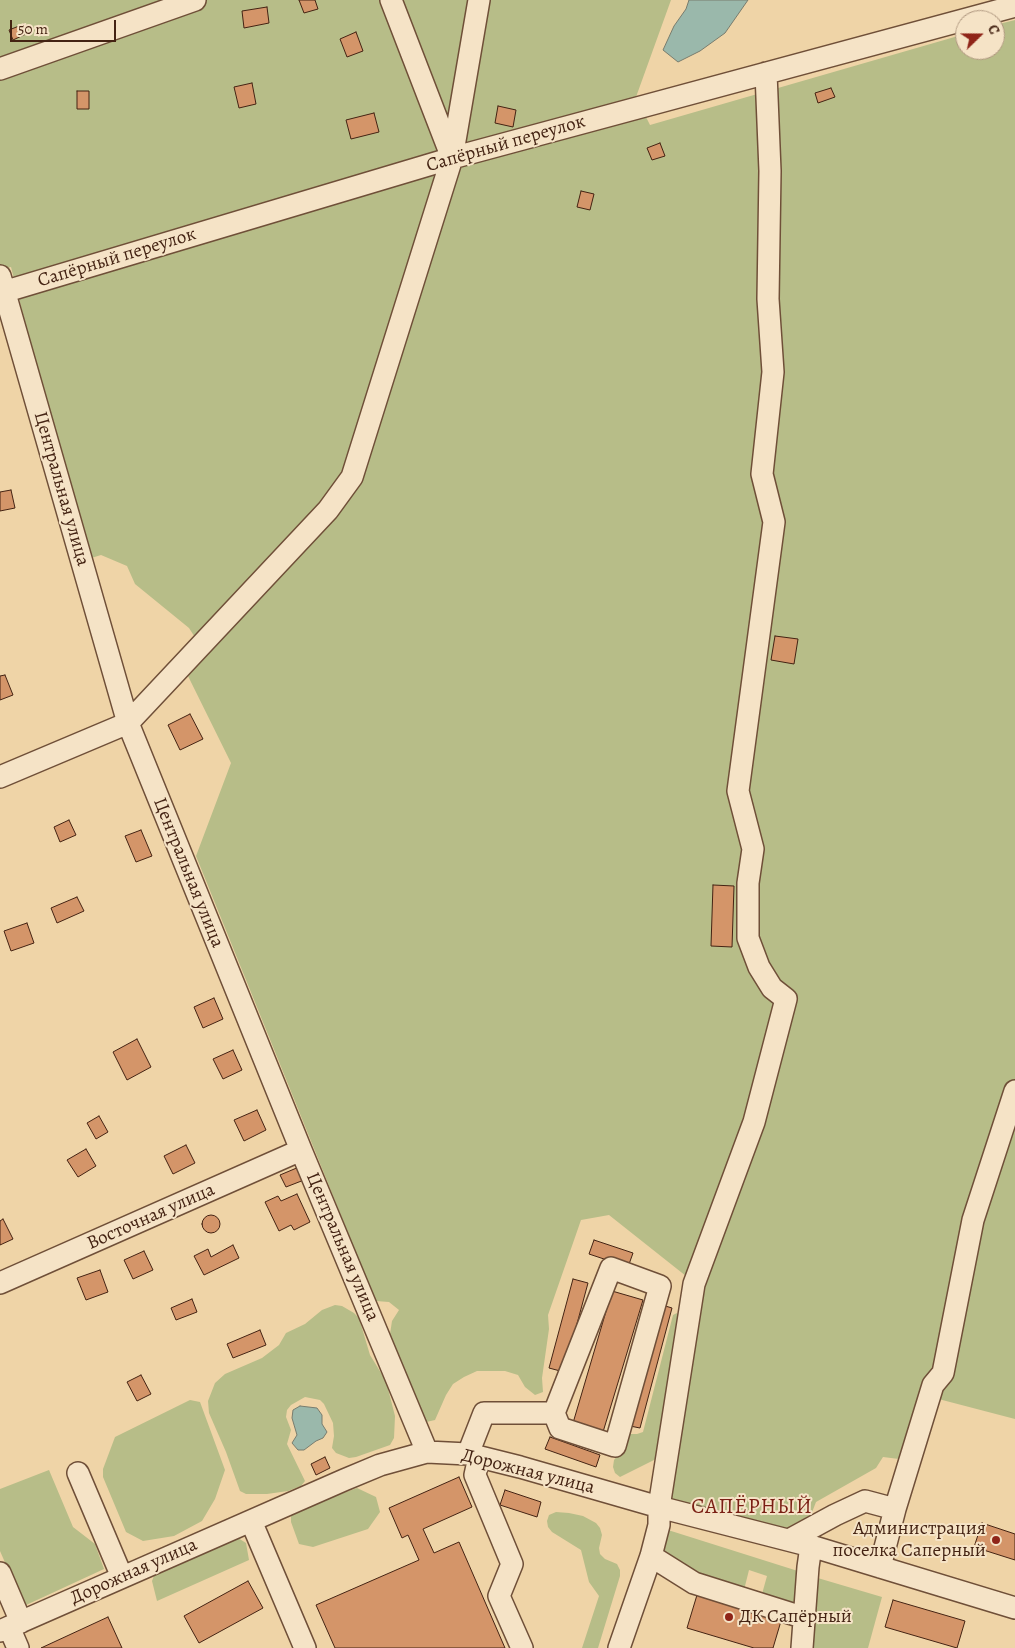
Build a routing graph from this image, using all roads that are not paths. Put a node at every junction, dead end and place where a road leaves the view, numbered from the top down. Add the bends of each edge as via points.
1 (194, 0) edge
2 (391, 0) edge
3 (479, 0) edge
4 (1015, 6) edge
5 (0, 70) edge
6 (766, 73) junction
7 (452, 158) junction
8 (2, 287) edge
9 (128, 723) junction
10 (0, 777) edge
11 (1015, 1091) edge
12 (301, 1150) junction
13 (0, 1283) edge
14 (554, 1413) junction
15 (427, 1452) junction
16 (473, 1455) junction
17 (78, 1473) dead end
18 (659, 1507) junction
19 (895, 1509) junction
20 (251, 1521) junction
21 (789, 1540) junction
22 (811, 1546) junction
23 (651, 1556) junction
24 (880, 1567) junction
25 (0, 1573) edge
26 (122, 1577) junction
27 (1015, 1608) edge
28 (804, 1618) junction
29 (10, 1626) edge
30 (18, 1648) edge
31 (304, 1648) edge
32 (522, 1648) edge
33 (620, 1648) edge
34 (802, 1648) edge

1 - 5 street
2 - 7 street
3 - 7 street
4 - 6 street, Сапёрный переулок
6 - 7 street, Сапёрный переулок
6 - 18 street via 770,171 768,299 773,372 762,474 774,522 738,791 753,849 748,883 748,938 758,967 772,988 786,999 754,1122 694,1284
7 - 8 street, Сапёрный переулок
7 - 9 street via 352,477 328,510
8 - 9 street, Центральная улица
9 - 10 street
9 - 12 street, Центральная улица
11 - 19 street via 973,1220 942,1373 932,1385
12 - 13 street, Восточная улица
12 - 15 street, Центральная улица
14 - 14 street via 611,1268 660,1286 615,1446 560,1428
14 - 16 street via 484,1413
15 - 16 street, Дорожная улица
15 - 20 street, Дорожная улица via 380,1465
16 - 18 street, Дорожная улица
16 - 32 street via 475,1475 512,1564 498,1596
17 - 26 street
18 - 21 street, Дорожная улица
18 - 23 street via 659,1525
19 - 21 street via 865,1501
19 - 24 street
20 - 26 street, Дорожная улица
20 - 31 street
21 - 22 street, Дорожная улица
22 - 24 street, Дорожная улица
22 - 28 street
23 - 28 street via 694,1583
23 - 33 street
24 - 27 street, Дорожная улица
25 - 29 street
26 - 29 street, Дорожная улица
28 - 34 street
29 - 30 street

